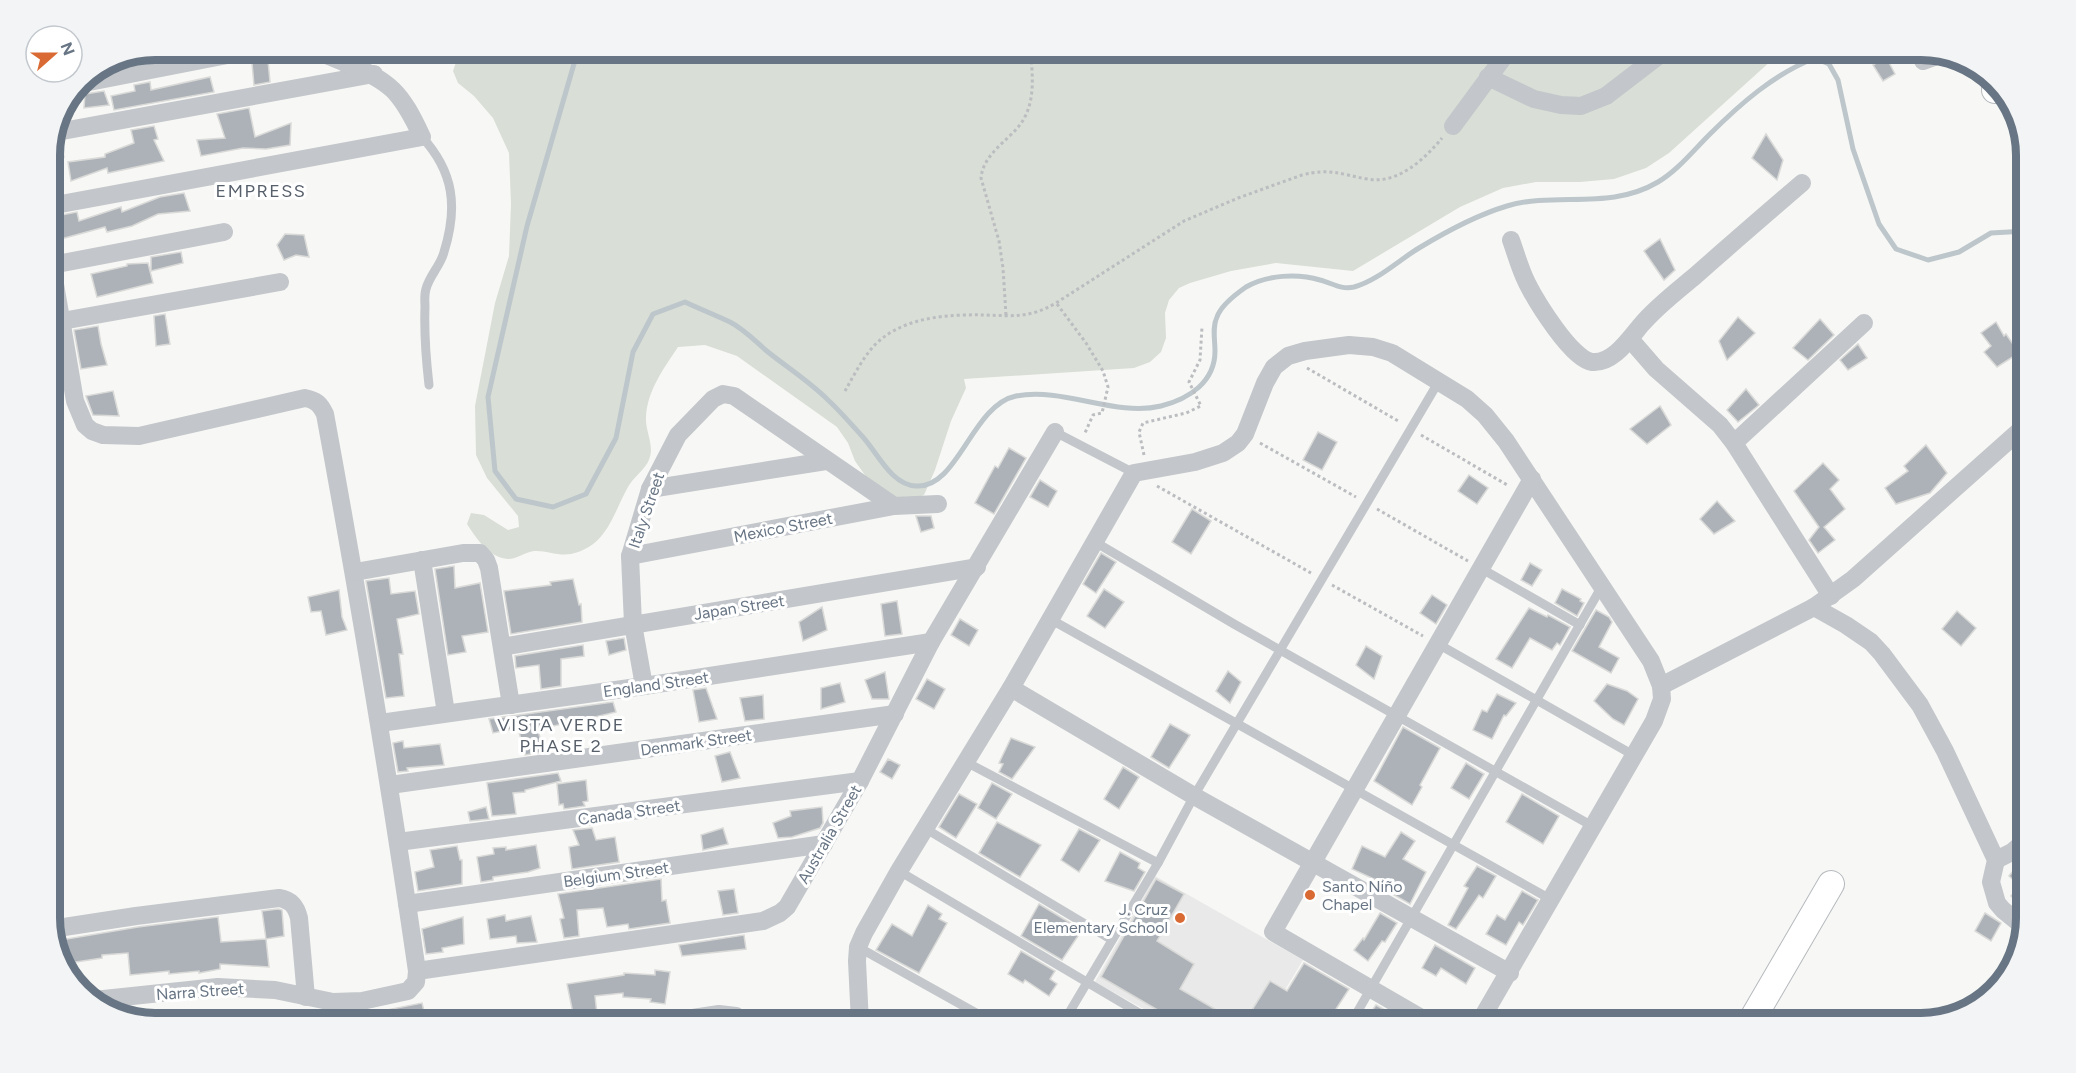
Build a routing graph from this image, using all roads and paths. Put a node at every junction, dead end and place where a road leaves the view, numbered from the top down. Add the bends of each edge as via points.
1 (164, 60) edge
2 (194, 60) edge
3 (337, 60) edge
4 (1031, 60) edge
5 (1501, 60) edge
6 (1653, 60) edge
7 (171, 64) junction
8 (374, 74) junction
9 (1488, 77) junction
10 (97, 80) edge
11 (1453, 126) joint
12 (63, 131) edge
13 (422, 137) junction
14 (1802, 183) dead end
15 (60, 204) edge
16 (224, 232) dead end
17 (1511, 240) dead end
18 (60, 259) edge
19 (280, 282) dead end
20 (1056, 303) junction
21 (60, 310) edge
22 (1006, 316) junction
23 (62, 321) junction
24 (1864, 323) dead end
25 (1202, 327) dead end
26 (1630, 339) junction
27 (1439, 380) junction
28 (429, 386) dead end
29 (844, 391) dead end
30 (1055, 432) joint
31 (2016, 434) edge
32 (1734, 443) junction
33 (1079, 445) junction
34 (826, 461) junction
35 (1140, 472) junction
36 (1532, 479) junction
37 (650, 489) junction
38 (938, 504) dead end
39 (894, 506) junction
40 (1095, 542) junction
41 (630, 556) junction
42 (422, 560) junction
43 (977, 567) junction
44 (1482, 568) junction
45 (355, 572) junction
46 (1322, 579) junction
47 (1602, 586) junction
48 (1831, 596) junction
49 (1814, 607) junction
50 (1050, 619) junction
51 (633, 624) junction
52 (1580, 625) junction
53 (1413, 630) dead end
54 (931, 642) junction
55 (1438, 644) junction
56 (502, 647) junction
57 (1281, 649) junction
58 (644, 686) junction
59 (1661, 686) junction
60 (1011, 688) junction
61 (1537, 700) junction
62 (511, 705) junction
63 (446, 713) junction
64 (895, 714) junction
65 (1397, 715) junction
66 (380, 723) junction
67 (1237, 724) junction
68 (1635, 756) junction
69 (966, 762) junction
70 (1496, 771) junction
71 (860, 781) junction
72 (390, 785) junction
73 (1355, 790) junction
74 (1194, 796) junction
75 (1594, 827) junction
76 (926, 829) junction
77 (398, 842) junction
78 (824, 844) junction
79 (1453, 845) junction
80 (2016, 849) edge
81 (1996, 860) junction
82 (1158, 863) junction
83 (1312, 863) junction
84 (899, 871) junction
85 (1831, 884) dead end
86 (1552, 900) junction
87 (407, 904) junction
88 (1412, 918) junction
89 (2016, 920) edge
90 (61, 928) edge
91 (1112, 940) junction
92 (858, 946) junction
93 (417, 971) junction
94 (1510, 973) junction
95 (1086, 983) junction
96 (1371, 989) junction
97 (306, 997) junction
98 (105, 999) edge
99 (860, 1013) edge
100 (976, 1013) edge
101 (1069, 1013) edge
102 (1138, 1013) edge
103 (1357, 1013) edge
104 (1413, 1013) edge
105 (1485, 1013) edge
106 (1756, 1013) edge

1 - 7 street
2 - 7 street
3 - 8 street
4 - 22 path via 1030,104 1020,125 989,158 981,178 999,241
5 - 9 street
6 - 9 street via 1606,96 1581,106 1534,99
7 - 10 street
8 - 12 street
8 - 13 street via 402,100
9 - 11 street
11 - 20 path via 1412,167 1398,175 1369,180 1316,171 1203,212
13 - 15 street
13 - 28 lane via 445,168 452,195 444,254 426,289 424,334
14 - 26 street via 1659,307
16 - 18 street
17 - 26 street via 1538,303 1578,354 1588,362 1599,363
19 - 23 street
20 - 22 path via 1024,317
20 - 33 path via 1097,359 1106,379 1108,394 1102,413 1093,415
21 - 23 street
22 - 29 path via 938,318 901,327 873,347
23 - 45 street via 80,416 92,431 103,435 139,436 305,398 321,405
24 - 32 street
25 - 35 path via 1200,360 1189,382 1201,405 1143,423 1139,432
26 - 32 street
27 - 35 street via 1392,353 1373,347 1349,345 1288,356 1265,383 1238,443 1212,457
27 - 36 street via 1485,415
27 - 46 lane
30 - 33 lane
30 - 43 street, Australia Street
31 - 48 street
32 - 48 street
33 - 35 lane
34 - 37 street
34 - 37 street, Italy Street via 734,396 723,393 678,435
34 - 39 street
35 - 40 street
35 - 46 path
36 - 44 street
36 - 47 street
37 - 41 street, Italy Street
38 - 39 street, Mexico Street
39 - 41 street, Mexico Street
40 - 50 street
40 - 57 lane
41 - 51 street, Italy Street
42 - 45 street
42 - 56 street via 473,552 486,560
42 - 63 street
43 - 51 street, Japan Street
43 - 54 street, Australia Street
44 - 52 lane
44 - 55 street
45 - 66 street
46 - 53 path
46 - 57 lane
47 - 52 lane
47 - 59 street via 1651,661
48 - 49 street
49 - 59 street
49 - 81 street via 1871,642 1910,691 1945,751
50 - 60 street
50 - 67 lane
51 - 56 street, Japan Street
51 - 58 street, Italy Street
52 - 61 lane
54 - 58 street, England Street
54 - 64 street, Australia Street
55 - 61 lane
55 - 65 street
56 - 62 street
57 - 65 lane
57 - 67 lane
58 - 62 street, England Street
59 - 68 street via 1659,711
60 - 69 street
60 - 74 street
61 - 68 lane
61 - 70 lane
62 - 63 street, England Street
63 - 66 street, England Street
64 - 71 street, Australia Street
64 - 72 street, Denmark Street
65 - 70 lane
65 - 73 street
66 - 72 street
67 - 73 lane
67 - 74 lane
68 - 75 street
69 - 76 street
69 - 82 lane
70 - 75 lane
70 - 79 lane
71 - 77 street, Canada Street
71 - 78 street, Australia Street
72 - 77 street
73 - 79 lane
73 - 83 street
74 - 82 lane
74 - 83 street
75 - 86 street
76 - 84 street
76 - 91 lane
77 - 87 street
78 - 87 street, Belgium Street
78 - 93 street, Australia Street via 787,907 763,921
79 - 86 lane
79 - 88 lane
80 - 81 street
81 - 89 street via 1991,882 1997,903
82 - 91 lane
83 - 88 street
83 - 96 street via 1273,932
84 - 92 street
84 - 95 lane
85 - 106 main road
86 - 94 street
87 - 93 street
88 - 94 street
88 - 96 lane
90 - 97 street via 279,898 292,903 299,918
91 - 95 lane
92 - 99 street
92 - 100 lane
93 - 97 street, Narra Street via 413,986 401,994 333,1002
94 - 105 street
95 - 101 lane
95 - 102 lane
96 - 103 lane
96 - 104 street
97 - 98 street, Narra Street via 252,987 218,987

